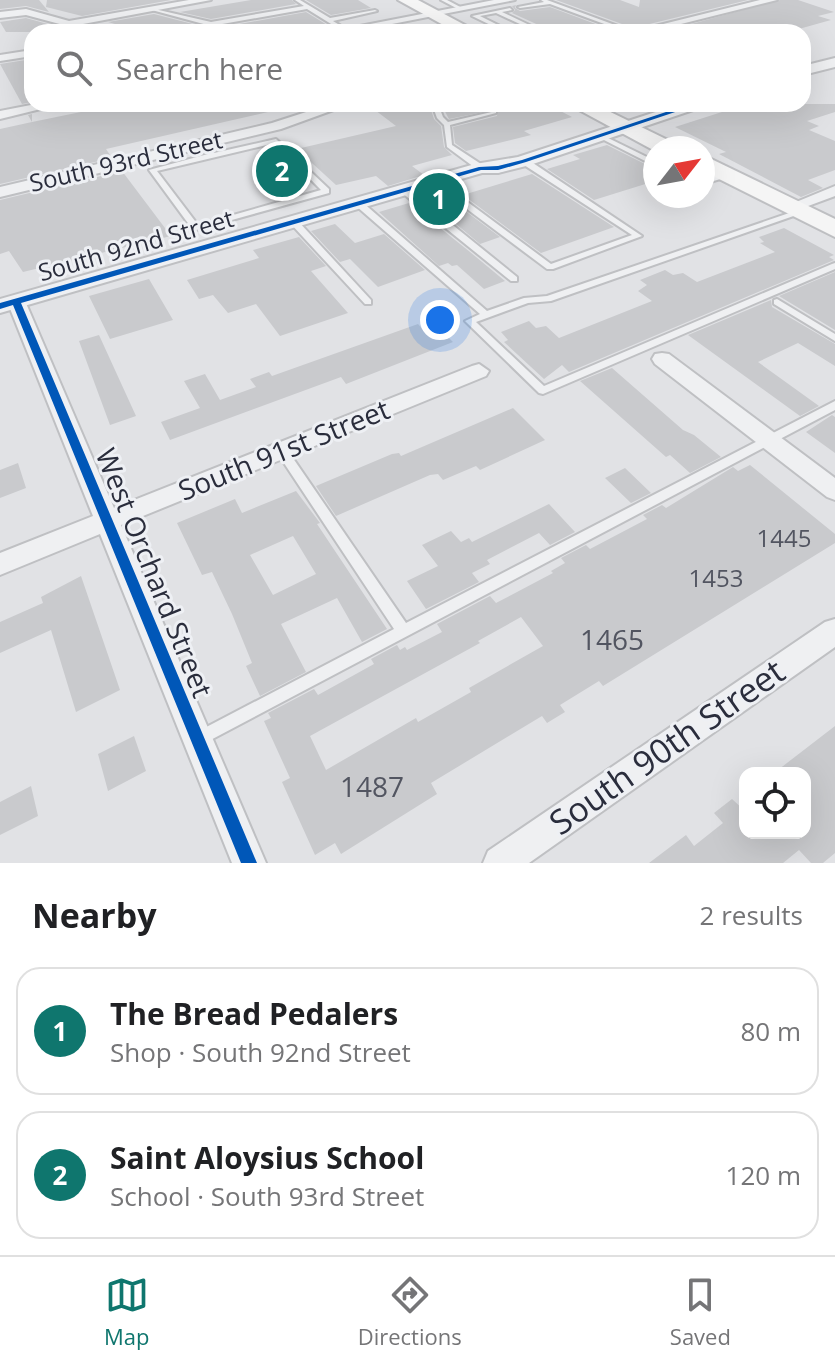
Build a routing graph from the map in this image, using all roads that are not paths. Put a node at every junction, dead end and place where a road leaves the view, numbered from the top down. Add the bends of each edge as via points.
1 (206, 0) edge
2 (297, 0) edge
3 (772, 0) edge
4 (546, 1) edge
5 (510, 4) edge
6 (484, 5) junction
7 (376, 6) edge
8 (308, 7) junction
9 (520, 7) dead end
10 (150, 9) junction
11 (408, 9) edge
12 (462, 9) junction
13 (497, 12) junction
14 (0, 15) edge
15 (439, 16) edge
16 (329, 20) junction
17 (67, 24) joint
18 (334, 24) edge
19 (363, 24) edge
20 (492, 24) edge
21 (523, 24) edge
22 (611, 24) edge
23 (668, 24) edge
24 (835, 47) edge
25 (24, 54) edge
26 (811, 54) edge
27 (0, 58) edge
28 (835, 62) edge
29 (811, 69) edge
30 (24, 110) edge
31 (319, 112) edge
32 (438, 112) edge
33 (494, 112) dead end
34 (604, 112) edge
35 (655, 112) edge
36 (0, 115) edge
37 (624, 118) edge
38 (447, 124) junction
39 (649, 136) edge
40 (663, 136) edge
41 (643, 146) edge
42 (208, 149) junction
43 (524, 161) junction
44 (481, 168) junction
45 (715, 171) edge
46 (435, 182) junction
47 (404, 190) junction
48 (835, 191) edge
49 (0, 192) edge
50 (358, 203) junction
51 (260, 210) junction
52 (797, 210) junction
53 (285, 224) junction
54 (835, 229) edge
55 (835, 266) edge
56 (514, 279) dead end
57 (368, 302) dead end
58 (777, 302) dead end
59 (8, 304) edge
60 (486, 315) junction
61 (835, 338) edge
62 (662, 359) dead end
63 (479, 371) dead end
64 (835, 405) edge
65 (769, 441) junction
66 (282, 451) junction
67 (835, 491) edge
68 (106, 521) junction
69 (0, 564) edge
70 (403, 630) junction
71 (835, 631) edge
72 (197, 740) junction
73 (249, 863) edge
74 (500, 863) edge

1 - 10 street
2 - 8 lane
3 - 23 street
4 - 9 lane
4 - 22 lane
5 - 6 street
5 - 13 lane
6 - 12 street
6 - 13 lane
7 - 11 main road
7 - 16 lane
8 - 10 lane via 211,24
8 - 16 lane
10 - 17 street
11 - 15 main road
11 - 19 street
12 - 15 street
12 - 15 lane
13 - 20 lane via 475,16
13 - 21 lane
14 - 17 street via 26,12
16 - 18 lane
24 - 26 street
25 - 27 street
28 - 29 street
30 - 36 street
31 - 42 street, South 93rd Street
32 - 38 lane
33 - 38 lane
34 - 37 main road
35 - 37 street, South 92nd Street
37 - 39 main road
37 - 40 main road
37 - 41 lane
37 - 43 street, South 92nd Street
37 - 44 street, South 92nd Street via 484,162
38 - 44 lane via 449,146
42 - 49 street, South 93rd Street
42 - 51 lane via 153,170 196,228
42 - 51 lane via 276,141 326,191
43 - 44 street, South 92nd Street
43 - 46 lane via 638,236 550,267
44 - 46 street, South 92nd Street
45 - 52 main road
46 - 47 street, South 92nd Street
47 - 50 street, South 92nd Street
47 - 56 lane
48 - 52 street
50 - 53 street, South 92nd Street
50 - 60 lane
51 - 53 lane
52 - 54 main road
52 - 60 lane via 548,299 527,300
53 - 57 lane
53 - 59 street, South 92nd Street
55 - 60 lane via 543,391 470,321
58 - 61 lane
59 - 68 street, West Orchard Street
62 - 65 street
63 - 66 street, South 91st Street
64 - 65 lane
65 - 67 street
65 - 70 lane
66 - 68 street, South 91st Street
66 - 70 lane
68 - 69 street, South 91st Street
68 - 72 street, West Orchard Street
70 - 72 lane
71 - 74 street, South 90th Street
72 - 73 street, West Orchard Street

